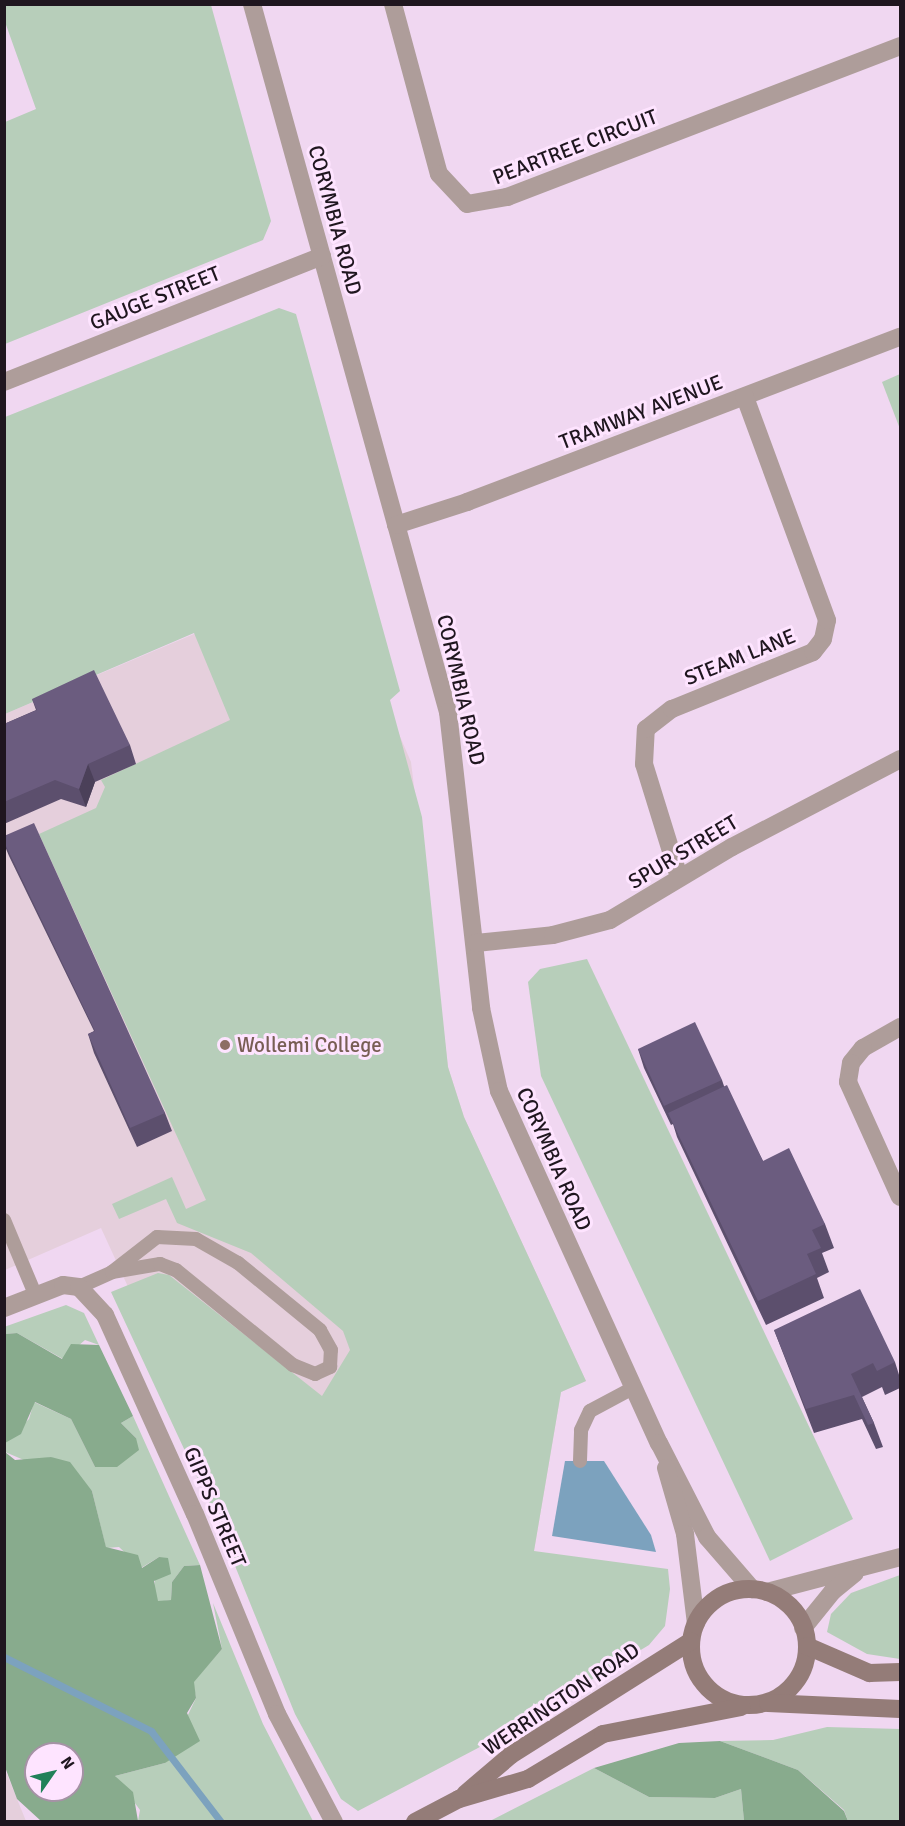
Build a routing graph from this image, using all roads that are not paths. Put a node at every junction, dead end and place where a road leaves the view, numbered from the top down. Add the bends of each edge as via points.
1 (252, 4) edge
2 (393, 4) edge
3 (900, 46) edge
4 (322, 255) junction
5 (900, 337) edge
6 (4, 382) edge
7 (745, 397) junction
8 (396, 525) junction
9 (900, 759) edge
10 (679, 877) junction
11 (476, 943) junction
12 (900, 1027) edge
13 (900, 1197) edge
14 (4, 1220) edge
15 (112, 1272) junction
16 (78, 1287) junction
17 (35, 1294) junction
18 (4, 1308) edge
19 (633, 1388) junction
20 (659, 1443) junction
21 (580, 1461) dead end
22 (900, 1557) edge
23 (855, 1573) junction
24 (760, 1591) junction
25 (696, 1623) junction
26 (805, 1637) junction
27 (691, 1641) junction
28 (900, 1672) edge
29 (767, 1703) junction
30 (748, 1706) junction
31 (900, 1709) edge
32 (459, 1799) junction
33 (334, 1821) edge
34 (415, 1821) edge

1 - 4 street, CORYMBIA ROAD
2 - 3 street, PEARTREE CIRCUIT via 439,174 467,204 507,197
4 - 6 street, GAUGE STREET
4 - 8 street, CORYMBIA ROAD
5 - 7 street, TRAMWAY AVENUE
7 - 8 street, TRAMWAY AVENUE
7 - 10 street, STEAM LANE via 826,620 824,639 813,652 672,709 646,729 644,764
8 - 11 street, CORYMBIA ROAD via 455,744
9 - 10 street, SPUR STREET
10 - 11 street, SPUR STREET via 618,916 583,929
11 - 19 street, CORYMBIA ROAD via 487,1050 499,1091
12 - 13 street via 863,1048 851,1063 848,1082
14 - 17 lane
15 - 15 lane via 157,1237 196,1239 238,1263 320,1330 331,1350 330,1367 315,1374 294,1365 176,1270 160,1264
15 - 16 lane
16 - 17 street via 63,1285
16 - 33 street, GIPPS STREET via 105,1315 195,1514 268,1695
17 - 18 street
19 - 20 street, CORYMBIA ROAD
19 - 21 lane via 590,1411 581,1430
20 - 24 street, CORYMBIA ROAD via 707,1537
20 - 25 street, CORYMBIA ROAD via 685,1534
22 - 23 street
23 - 24 street via 826,1575
23 - 26 street via 833,1591
24 - 25 main road via 722,1595
24 - 26 main road via 795,1611
25 - 27 main road
26 - 28 main road via 869,1673
26 - 29 main road via 797,1680
27 - 30 main road via 696,1669 712,1692
27 - 32 main road, WERRINGTON ROAD via 511,1755
29 - 30 main road
29 - 31 main road
30 - 32 main road, WERRINGTON ROAD via 603,1734 528,1779
32 - 34 main road, WERRINGTON ROAD

